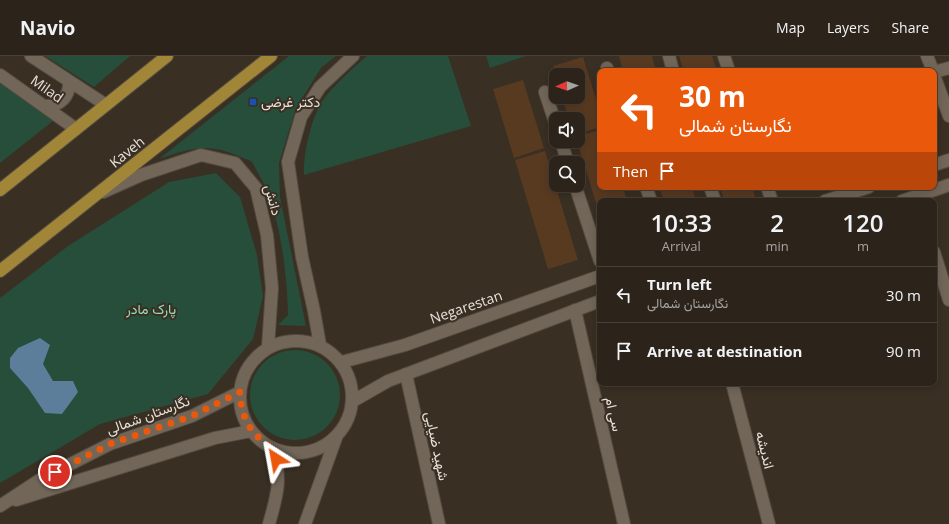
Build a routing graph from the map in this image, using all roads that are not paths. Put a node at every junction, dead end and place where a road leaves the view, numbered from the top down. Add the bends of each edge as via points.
1 (31, 56) edge
2 (167, 56) edge
3 (271, 56) edge
4 (353, 56) edge
5 (668, 56) edge
6 (724, 56) edge
7 (927, 56) edge
8 (672, 68) edge
9 (728, 68) edge
10 (932, 68) edge
11 (949, 68) edge
12 (937, 72) edge
13 (0, 75) edge
14 (69, 80) junction
15 (937, 82) edge
16 (545, 92) dead end
17 (106, 105) junction
18 (46, 106) junction
19 (552, 112) edge
20 (949, 116) edge
21 (76, 129) junction
22 (949, 160) edge
23 (937, 164) edge
24 (949, 185) edge
25 (0, 190) edge
26 (859, 190) edge
27 (937, 190) edge
28 (937, 190) edge
29 (577, 192) edge
30 (98, 194) junction
31 (836, 198) edge
32 (917, 198) edge
33 (597, 252) edge
34 (937, 262) edge
35 (0, 271) edge
36 (597, 277) edge
37 (949, 300) edge
38 (597, 302) edge
39 (575, 310) junction
40 (320, 345) junction
41 (268, 348) junction
42 (342, 362) junction
43 (406, 374) junction
44 (733, 386) edge
45 (240, 392) junction
46 (353, 401) junction
47 (251, 431) junction
48 (336, 438) junction
49 (274, 449) junction
50 (3, 504) edge
51 (269, 524) edge
52 (305, 524) edge
53 (439, 524) edge
54 (624, 524) edge
55 (769, 524) edge

1 - 14 main road, Milad
2 - 17 main road
3 - 30 main road, Kaveh
4 - 40 main road, دانش via 320,87 301,117 288,162 302,257
5 - 8 main road
6 - 9 main road
7 - 10 main road
11 - 12 main road
13 - 18 main road, Milad
14 - 17 main road, Milad
14 - 18 main road via 68,94 64,100
15 - 20 main road
16 - 19 main road
17 - 21 main road
18 - 21 main road, Milad
21 - 25 main road
22 - 23 main road
24 - 28 main road
26 - 31 main road
27 - 32 main road
29 - 33 main road
30 - 35 main road, Kaveh
30 - 41 main road, دانش via 141,175 200,155 234,163 256,188 267,235 272,288
34 - 37 main road
36 - 42 main road, Negarestan via 406,345
38 - 39 main road
39 - 43 main road
39 - 54 main road, سی ام
40 - 41 main road via 303,340 285,341
40 - 42 main road
41 - 45 main road via 254,359
42 - 46 main road via 352,388
43 - 46 main road
43 - 53 main road, شهید ضیایی
44 - 55 main road, اندیشه
45 - 47 main road via 240,406
45 - 50 main road, نگارستان شمالی via 192,416 110,444 41,479
46 - 48 main road via 350,415
47 - 49 main road
47 - 50 main road, نگارستان شمالی via 215,438
48 - 49 main road via 306,453
48 - 52 main road
49 - 51 main road via 279,489

